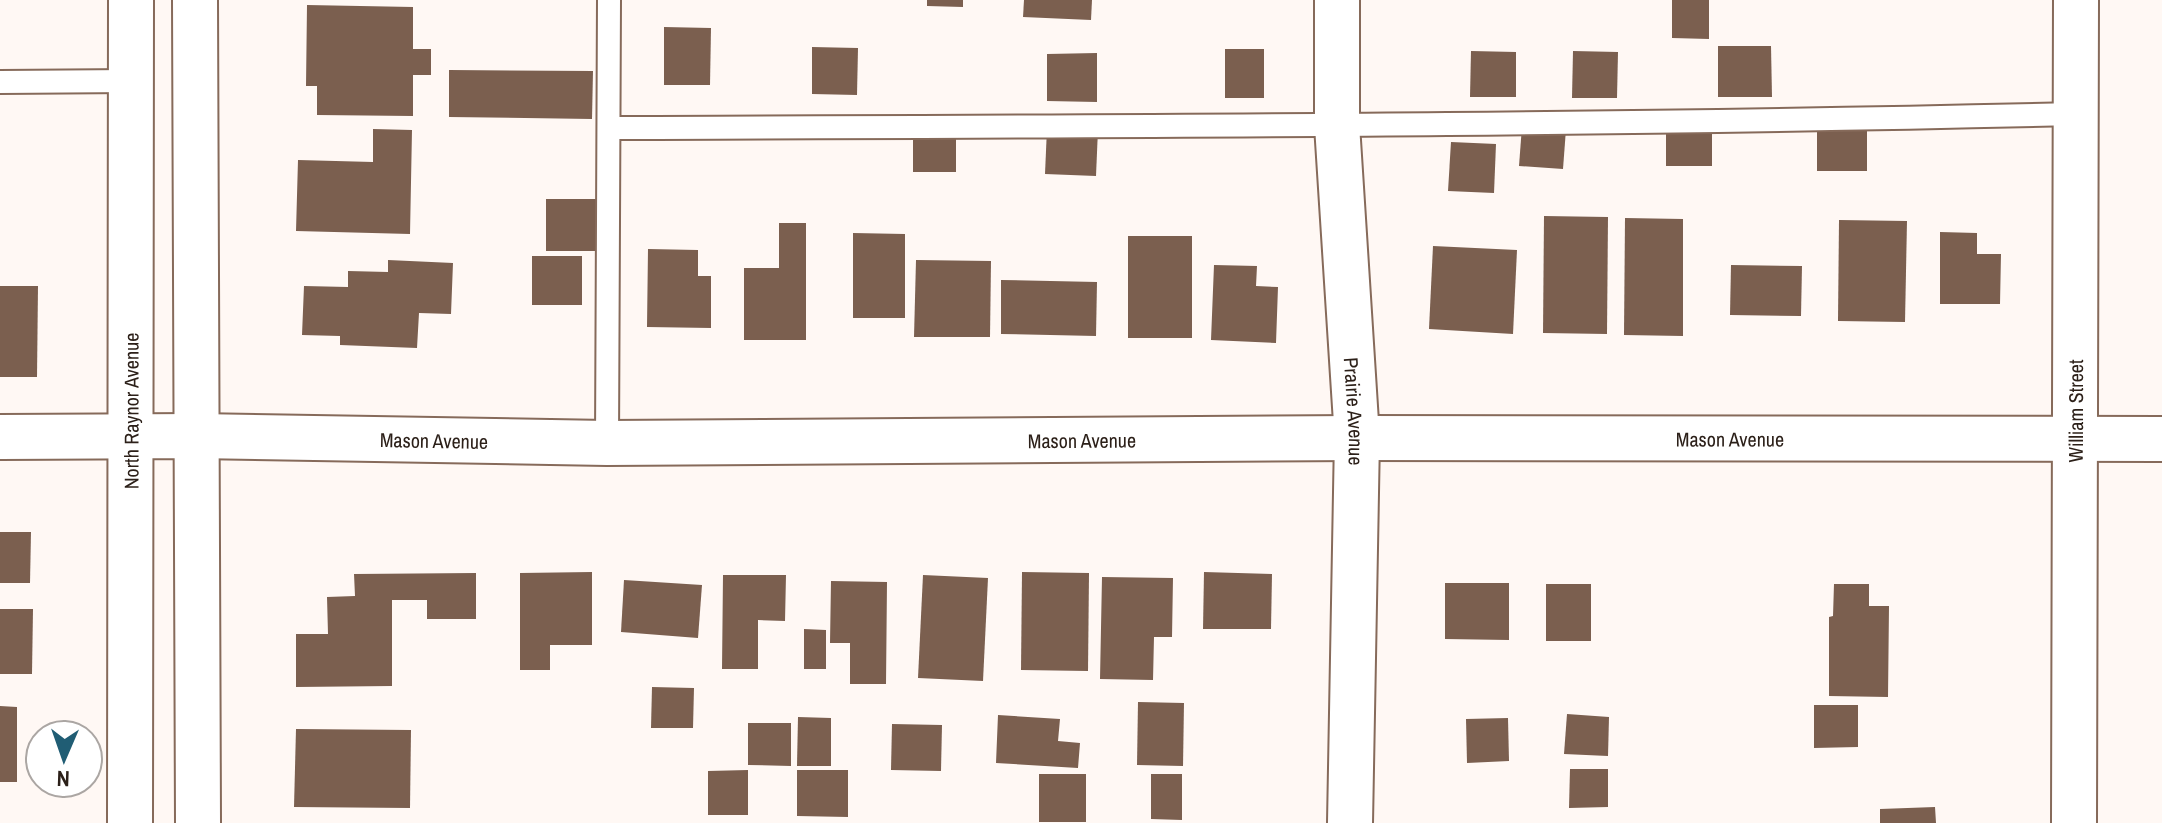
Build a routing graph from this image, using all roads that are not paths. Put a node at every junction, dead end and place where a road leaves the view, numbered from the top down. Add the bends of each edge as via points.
1 (131, 0) edge
2 (195, 0) edge
3 (609, 0) edge
4 (1337, 0) edge
5 (2076, 0) edge
6 (132, 81) junction
7 (0, 82) edge
8 (2075, 114) junction
9 (1337, 125) junction
10 (609, 128) junction
11 (197, 436) junction
12 (0, 437) edge
13 (130, 437) junction
14 (1357, 438) junction
15 (2162, 439) edge
16 (2075, 440) junction
17 (607, 443) junction
18 (130, 823) edge
19 (198, 823) edge
20 (1350, 823) edge
21 (2074, 823) edge

1 - 6 street, North Raynor Avenue
2 - 11 street
3 - 10 lane
4 - 9 street, Prairie Avenue
5 - 8 street, William Street
6 - 7 lane
6 - 13 street, North Raynor Avenue
8 - 9 lane
8 - 16 street, William Street
9 - 10 lane
9 - 14 street, Prairie Avenue
10 - 17 lane
11 - 13 street, Mason Avenue
11 - 17 street, Mason Avenue
11 - 19 street
12 - 13 street, Mason Avenue
13 - 18 street, North Raynor Avenue
14 - 16 street, Mason Avenue
14 - 17 street, Mason Avenue
14 - 20 street, Prairie Avenue
15 - 16 street, Mason Avenue
16 - 21 street, William Street

